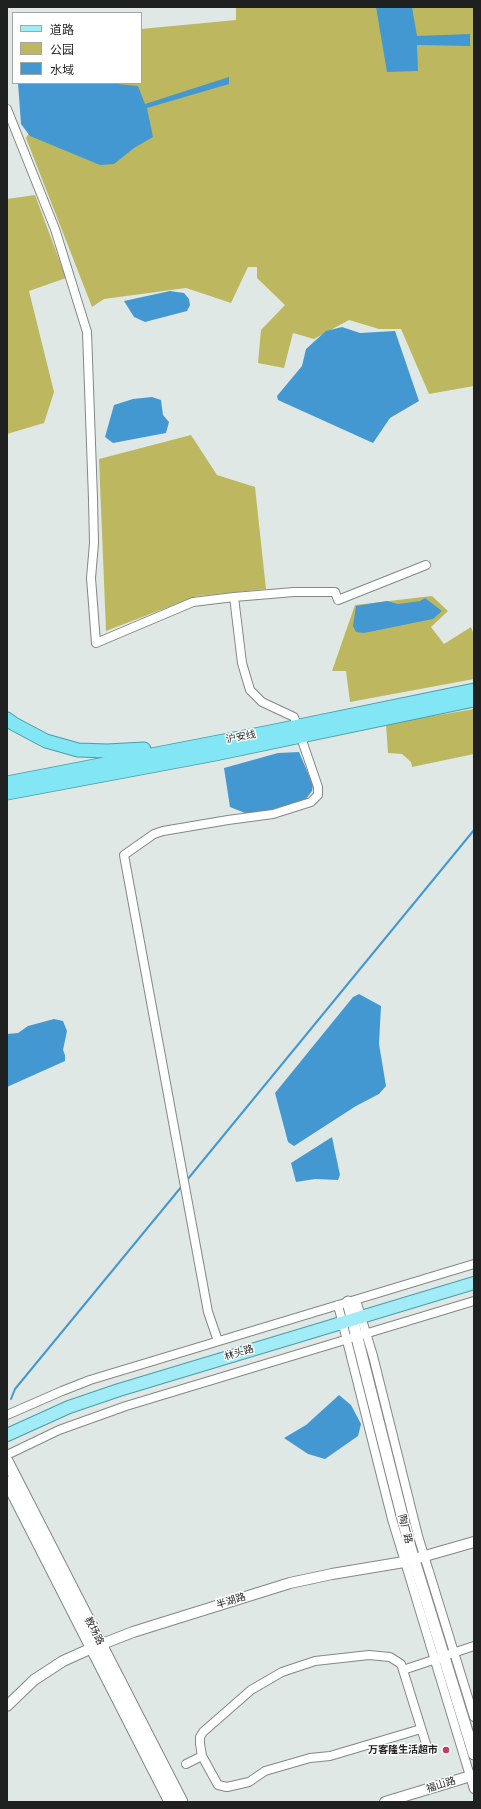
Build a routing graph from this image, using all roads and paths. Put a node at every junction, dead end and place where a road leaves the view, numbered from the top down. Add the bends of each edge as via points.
1 (7, 109) edge
2 (426, 565) dead end
3 (234, 597) junction
4 (474, 690) edge
5 (474, 700) edge
6 (7, 719) edge
7 (299, 731) junction
8 (265, 733) junction
9 (124, 772) junction
10 (7, 783) edge
11 (7, 793) edge
12 (7, 801) edge
13 (474, 1264) edge
14 (474, 1282) edge
15 (474, 1301) edge
16 (347, 1302) junction
17 (352, 1319) junction
18 (357, 1336) junction
19 (218, 1342) junction
20 (7, 1415) edge
21 (7, 1435) edge
22 (7, 1455) edge
23 (7, 1461) edge
24 (7, 1482) edge
25 (474, 1542) edge
26 (414, 1559) junction
27 (96, 1646) junction
28 (474, 1646) edge
29 (444, 1656) junction
30 (403, 1670) junction
31 (7, 1706) edge
32 (474, 1717) edge
33 (421, 1729) junction
34 (427, 1747) dead end
35 (474, 1754) edge
36 (202, 1756) junction
37 (186, 1764) dead end
38 (474, 1775) edge
39 (474, 1789) edge
40 (170, 1802) edge
41 (182, 1802) edge
42 (385, 1802) edge

1 - 3 street via 55,229 87,332 94,543 91,578 96,643 193,602
2 - 3 street via 338,600 335,592 294,592
3 - 7 street via 242,663 250,690 262,702 294,717
4 - 7 highway, 沪安线
5 - 7 highway, 沪安线
6 - 8 highway via 46,741 78,750 142,749
7 - 8 highway, 沪安线
7 - 9 highway, 沪安线
7 - 19 street via 318,787 318,795 311,802 273,814 163,831 154,834 124,855 208,1312
8 - 10 highway, 沪安线
9 - 11 highway, 沪安线
9 - 12 highway
13 - 16 street
14 - 17 main road, 林头路
15 - 18 street
16 - 17 main road, 陶厂路
16 - 19 street
17 - 18 main road, 陶厂路
17 - 21 main road, 林头路 via 119,1390 69,1407
18 - 22 street via 81,1421
18 - 26 main road, 陶厂路
19 - 20 street via 90,1380
23 - 27 main road, 教场路
24 - 27 main road, 教场路
25 - 26 street, 半湖路
26 - 27 street, 半湖路 via 290,1583
26 - 29 main road, 陶厂路
26 - 32 street
26 - 39 street
27 - 31 street, 半湖路 via 63,1661 34,1680
27 - 40 main road, 教场路
27 - 41 main road, 教场路
28 - 29 street
29 - 30 street
29 - 35 main road, 陶厂路
30 - 33 street
30 - 36 street via 398,1661 377,1655 327,1659 295,1667 252,1690 203,1732 200,1737
33 - 34 street
33 - 36 street via 330,1756 310,1758 265,1771 249,1782 227,1787 218,1785
36 - 37 street
38 - 42 street, 福山路

